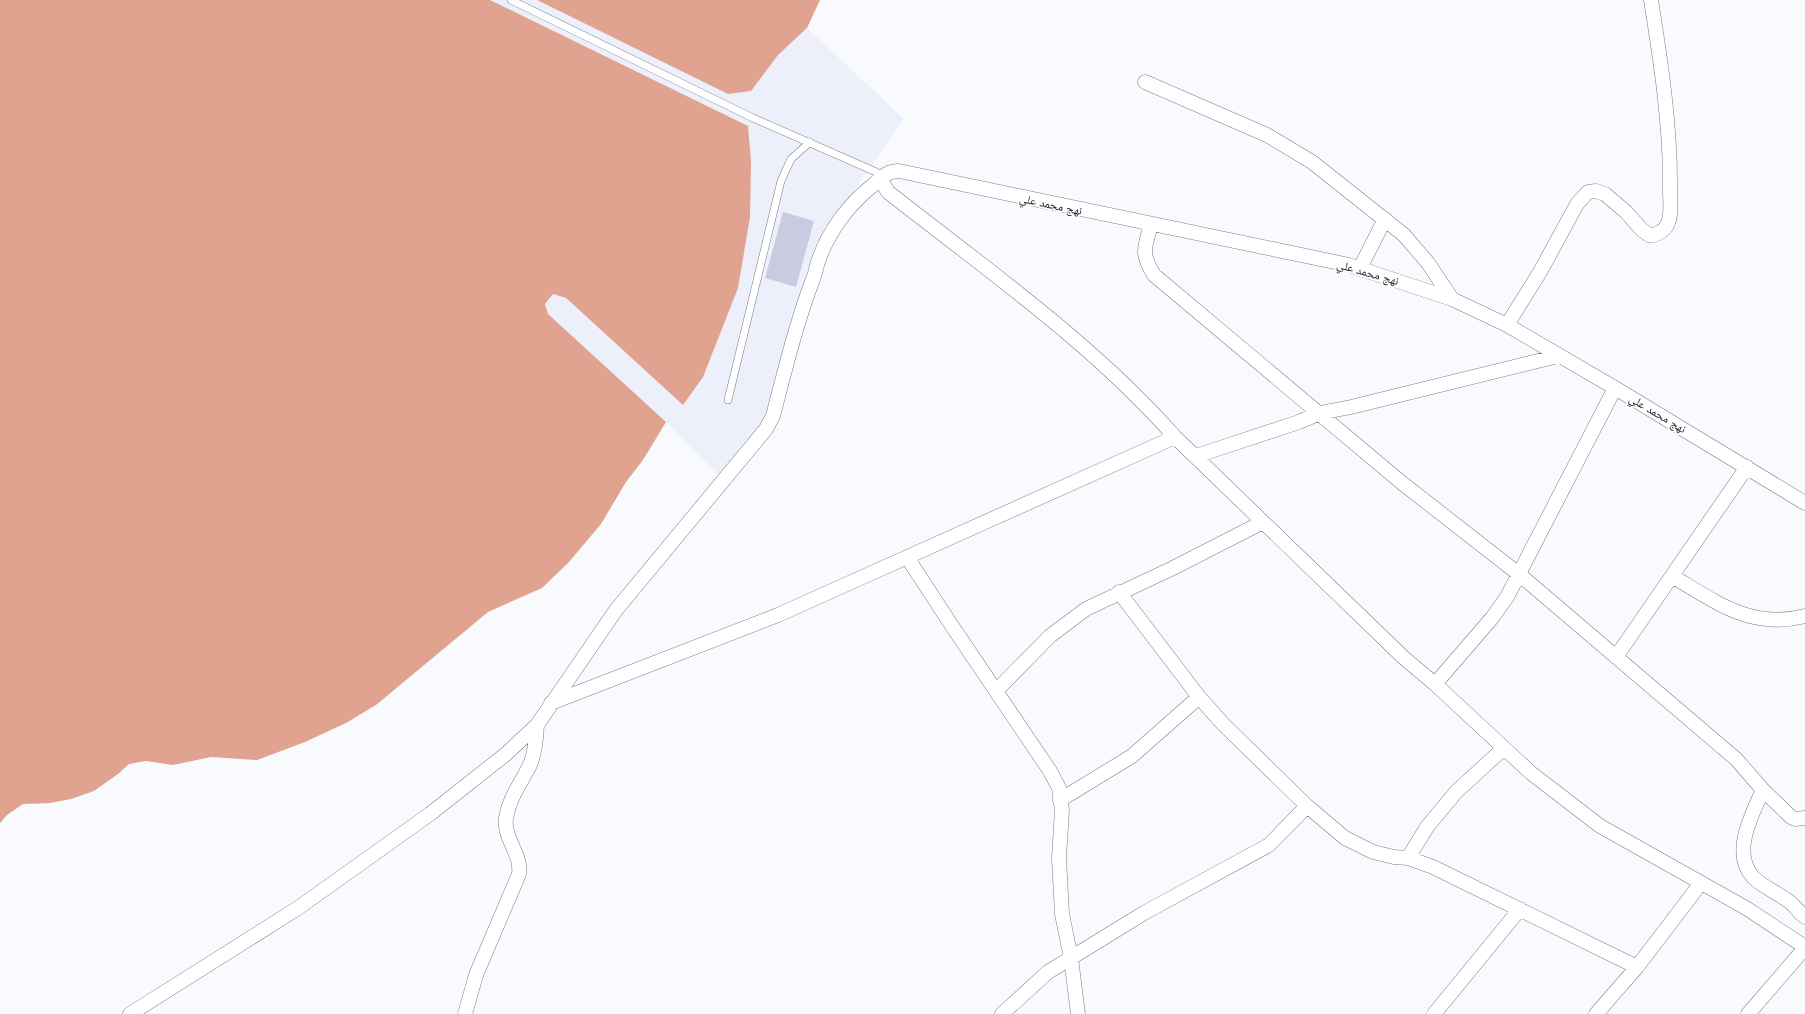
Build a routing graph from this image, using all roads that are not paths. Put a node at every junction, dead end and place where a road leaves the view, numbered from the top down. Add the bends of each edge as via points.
1 (511, 0) edge
2 (1651, 0) edge
3 (1145, 82) dead end
4 (810, 142) junction
5 (881, 177) junction
6 (1385, 219) junction
7 (1151, 225) junction
8 (1360, 268) junction
9 (1452, 299) junction
10 (1507, 326) junction
11 (1558, 356) junction
12 (1615, 388) junction
13 (728, 400) dead end
14 (1320, 413) junction
15 (1175, 437) junction
16 (1196, 456) junction
17 (1747, 467) junction
18 (1805, 503) edge
19 (1264, 522) junction
20 (908, 557) junction
21 (1520, 574) junction
22 (1672, 576) junction
23 (1119, 592) junction
24 (1805, 616) edge
25 (1616, 657) junction
26 (1435, 684) junction
27 (996, 691) junction
28 (1199, 697) junction
29 (551, 703) junction
30 (537, 724) junction
31 (1504, 748) junction
32 (1763, 790) junction
33 (1060, 800) junction
34 (1307, 806) junction
35 (1805, 818) edge
36 (1408, 858) junction
37 (1701, 883) junction
38 (1520, 909) junction
39 (1805, 917) edge
40 (1805, 947) edge
41 (1071, 958) junction
42 (1637, 966) junction
43 (130, 1014) edge
44 (465, 1014) edge
45 (1002, 1014) edge
46 (1078, 1014) edge
47 (1434, 1014) edge
48 (1596, 1014) edge
49 (1748, 1014) edge

1 - 4 lane via 753,118
2 - 10 street via 1666,107 1670,171 1669,222 1661,231 1649,235 1605,194 1588,192 1577,204 1561,236
3 - 6 street via 1267,135 1312,162
4 - 5 lane
4 - 13 lane via 791,160 781,182
5 - 7 street, نهج محمد علي via 891,171 899,172
5 - 15 street via 888,192 1083,347 1146,404
5 - 29 street via 860,195 842,217 826,244 802,308 773,416 766,429 616,610
6 - 8 street
6 - 9 street via 1404,235
7 - 8 street, نهج محمد علي
7 - 14 street via 1144,247 1146,261 1154,275
8 - 9 street, نهج محمد علي
9 - 10 street, نهج محمد علي
10 - 11 street, نهج محمد علي
11 - 12 street, نهج محمد علي
11 - 14 street
12 - 17 street, نهج محمد علي
12 - 21 street
14 - 16 street
14 - 21 street via 1402,483
15 - 16 street
15 - 20 street
16 - 19 street
17 - 18 street, نهج محمد علي
17 - 22 street
19 - 23 street
19 - 26 street via 1404,658
20 - 27 street
20 - 29 street via 778,615
21 - 25 street
21 - 26 street via 1492,618
22 - 24 street via 1717,603 1748,617 1768,620
22 - 25 street
23 - 27 street via 1086,609 1050,636
23 - 28 street
25 - 32 street via 1736,759
26 - 31 street
27 - 33 street via 1050,771 1058,788
28 - 33 street via 1132,756
28 - 34 street
29 - 30 street
30 - 43 street via 477,777 360,864 298,908
30 - 44 street via 533,756 506,817 507,832 520,863 519,874 476,975
31 - 36 street via 1456,792 1427,827
31 - 37 street via 1531,773 1600,826
32 - 35 street via 1791,817
32 - 39 street via 1753,810 1743,846 1747,864 1758,881 1787,900
33 - 41 street via 1059,858 1062,914
34 - 36 street via 1345,838 1373,852
34 - 41 street via 1268,845 1144,913
36 - 38 street
37 - 40 street via 1746,908
37 - 42 street
38 - 42 street
38 - 47 street
40 - 49 street
41 - 45 street via 1048,972
41 - 46 street
42 - 48 street

